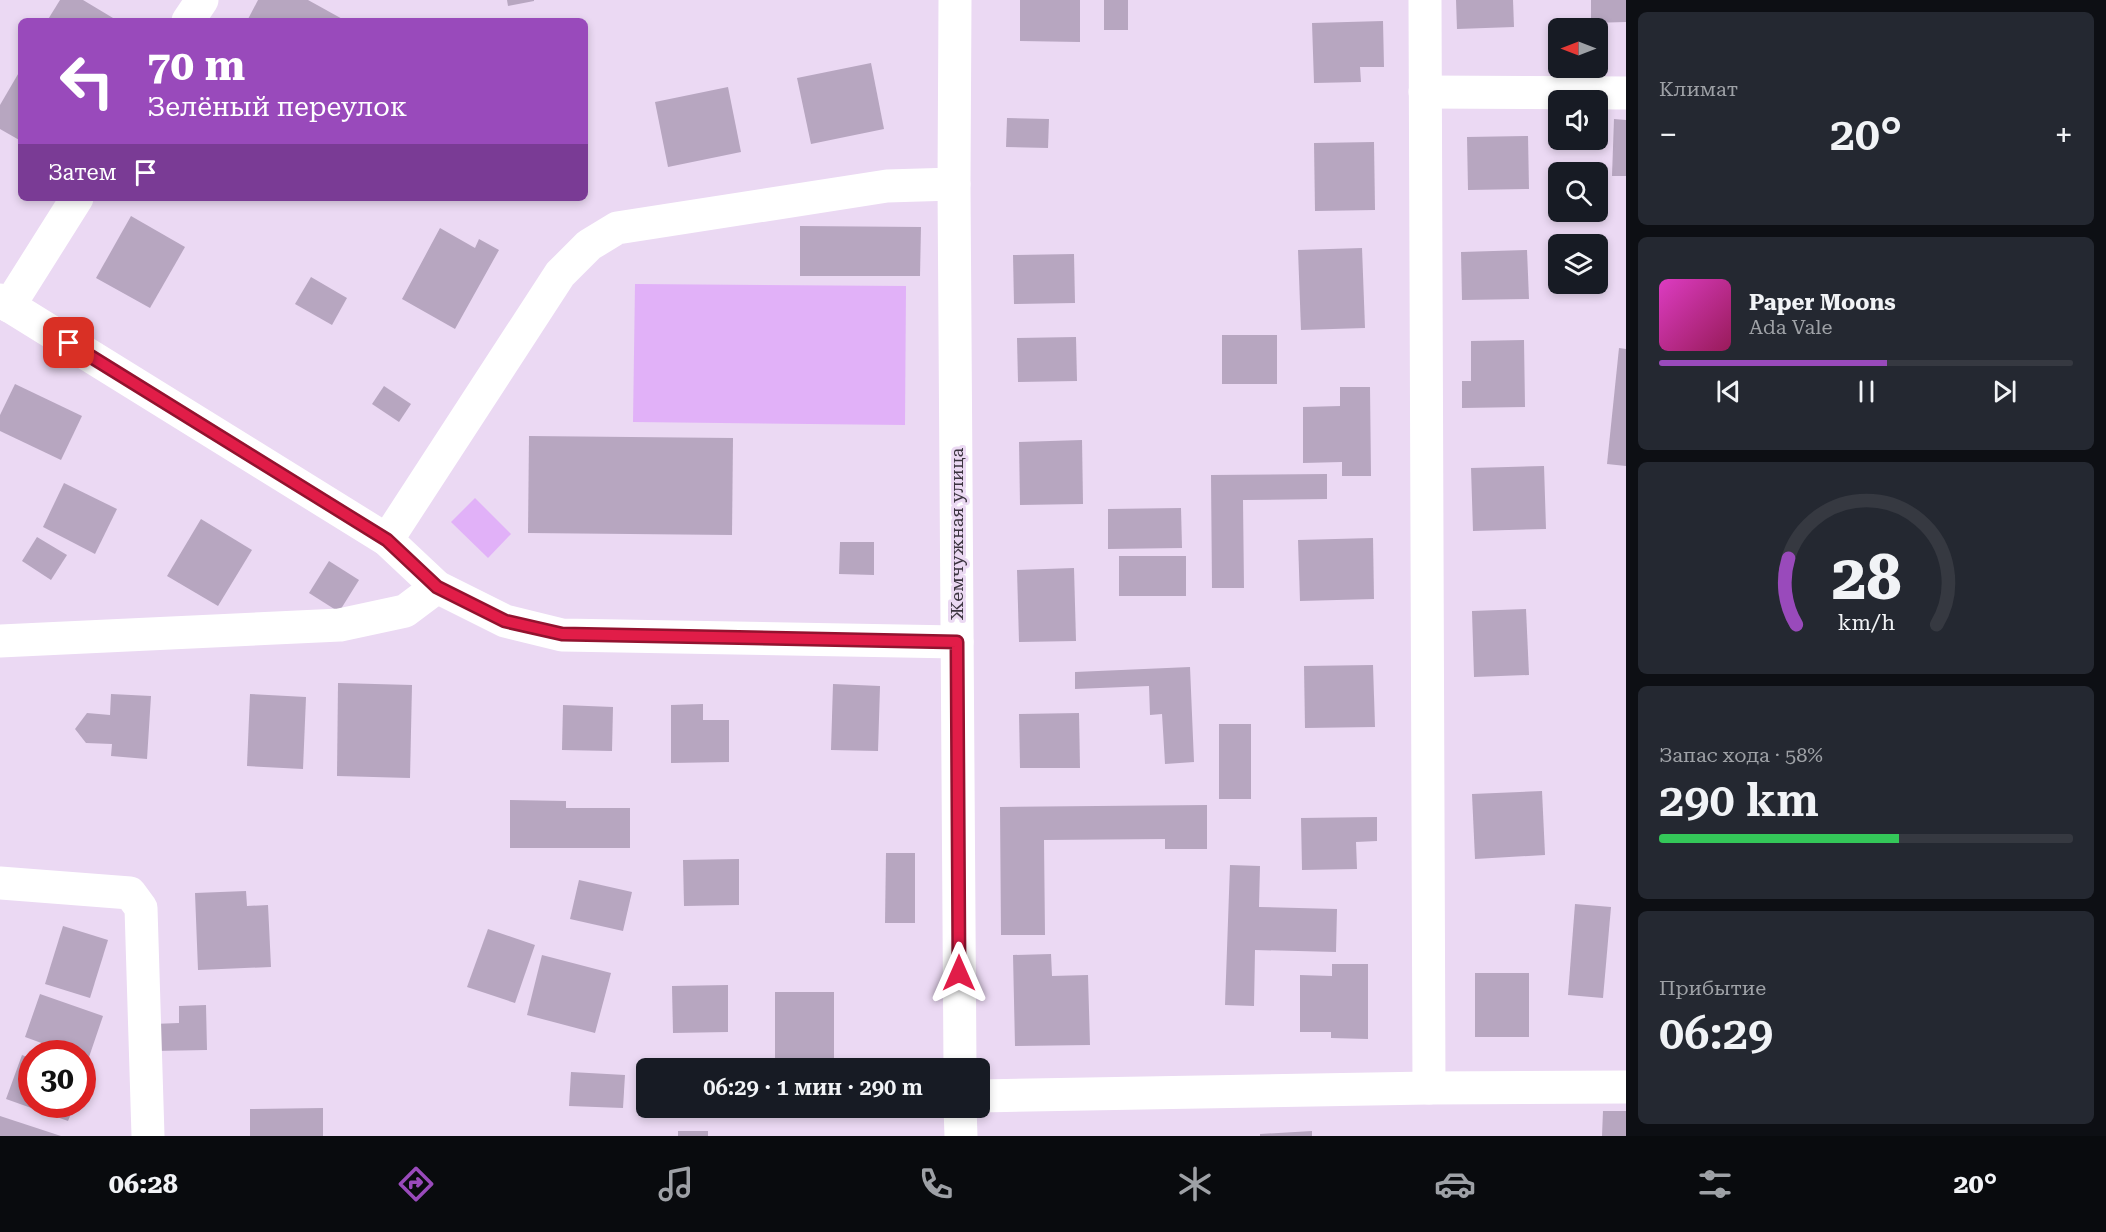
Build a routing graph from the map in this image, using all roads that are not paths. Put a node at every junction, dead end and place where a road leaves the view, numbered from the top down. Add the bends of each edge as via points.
1 (201, 0) edge
2 (955, 0) edge
3 (1425, 0) edge
4 (190, 18) edge
5 (1425, 92) junction
6 (1626, 93) edge
7 (954, 184) junction
8 (75, 201) edge
9 (4, 303) edge
10 (387, 540) junction
11 (437, 587) junction
12 (0, 641) edge
13 (957, 642) junction
14 (0, 883) edge
15 (960, 1058) edge
16 (1626, 1087) edge
17 (1429, 1088) junction
18 (990, 1096) edge
19 (960, 1118) edge
20 (148, 1136) edge
21 (961, 1136) edge

1 - 4 street
2 - 7 street, Жемчужная улица
3 - 5 street
5 - 6 street
5 - 17 street
7 - 10 street via 887,186 617,228 589,245 560,274
7 - 13 street, Жемчужная улица
8 - 9 street
9 - 10 street
10 - 11 street
11 - 12 street via 405,611 340,625
11 - 13 street via 505,621 562,634
13 - 15 street, Жемчужная улица
14 - 20 street via 130,893 141,908
16 - 17 street
17 - 18 street
19 - 21 street

